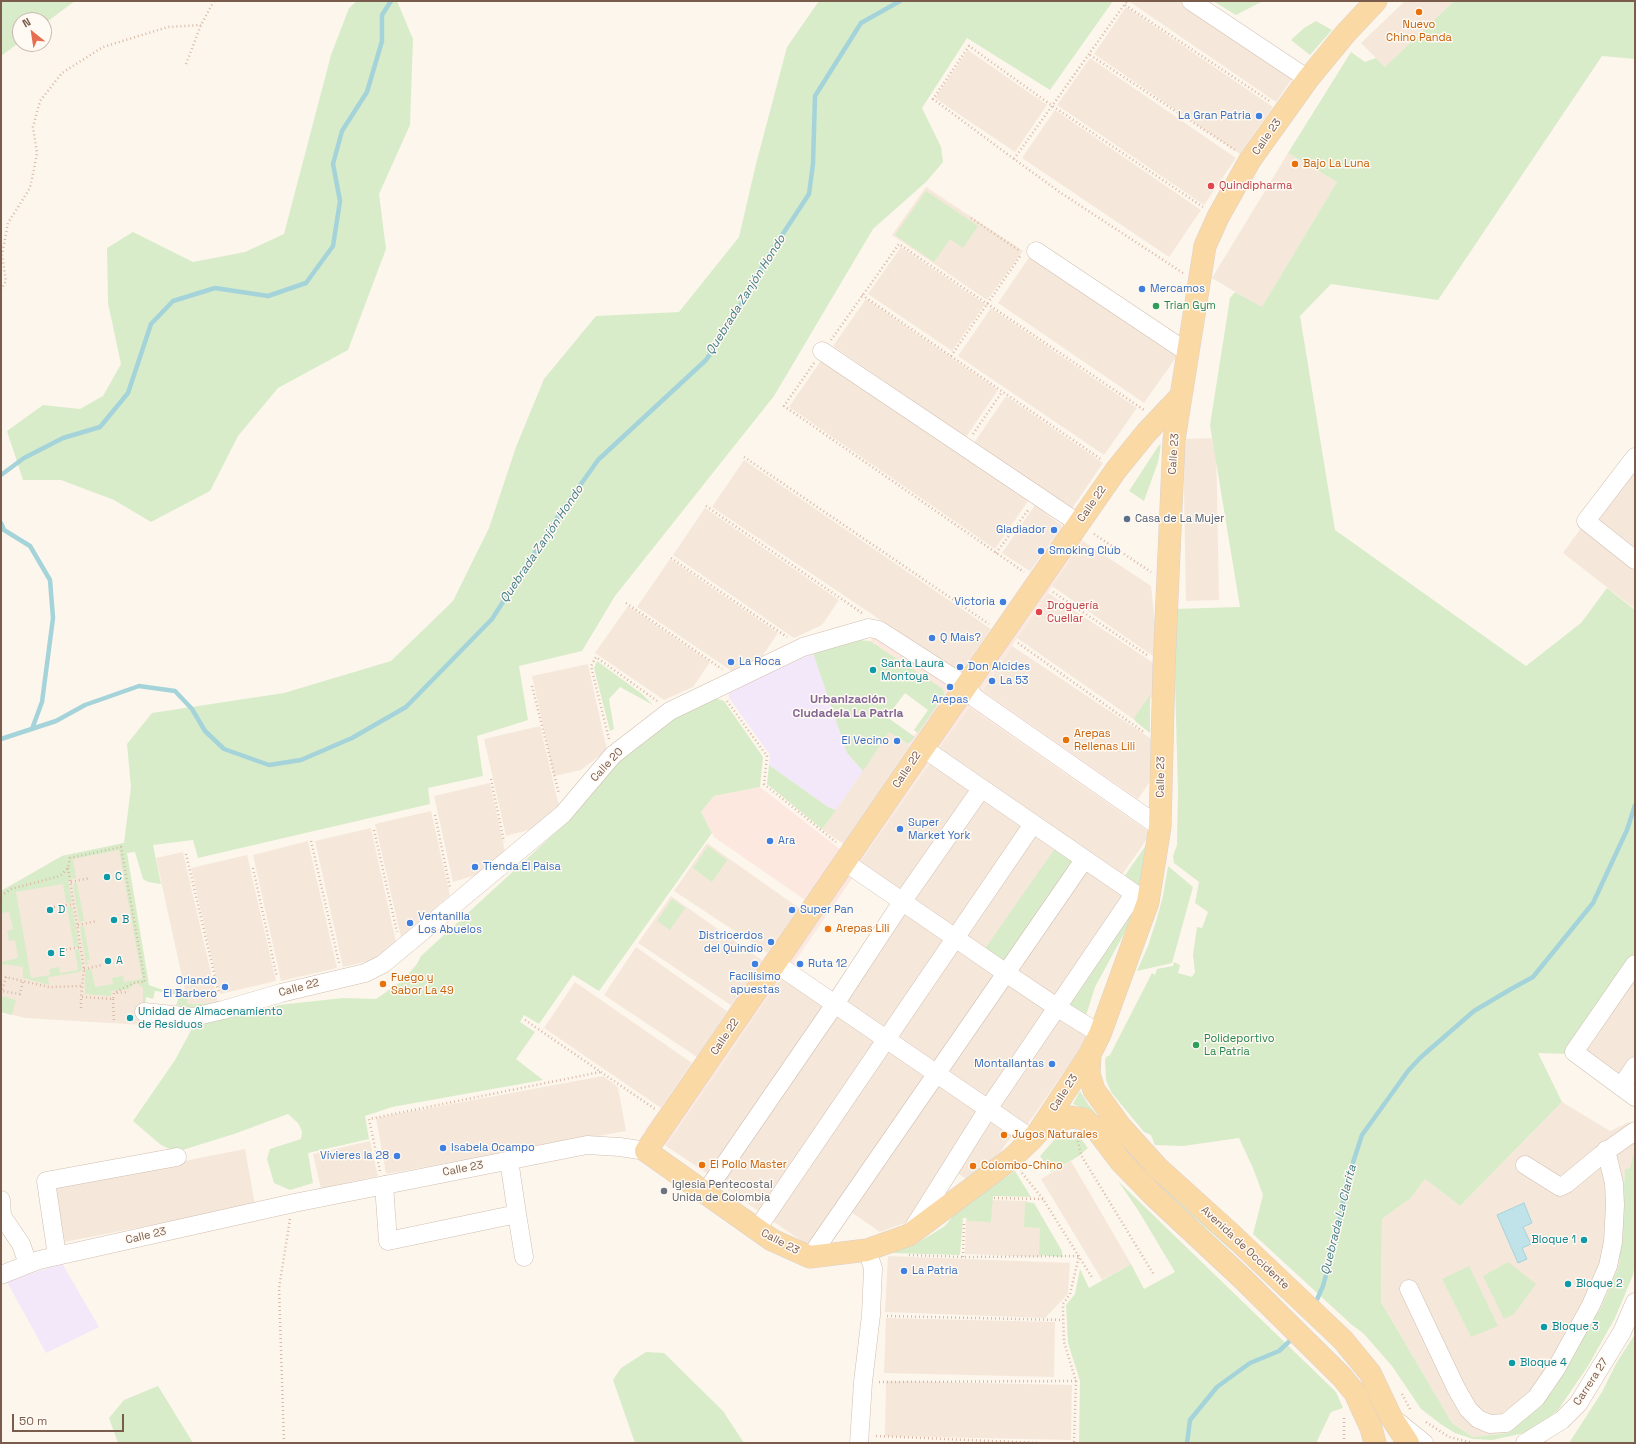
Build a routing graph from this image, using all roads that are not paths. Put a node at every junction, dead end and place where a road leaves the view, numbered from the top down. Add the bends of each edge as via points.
1 (1191, 1) edge
2 (1376, 1) edge
3 (1308, 79) junction
4 (1036, 251) dead end
5 (822, 351) road end
6 (1187, 352) junction
7 (1180, 397) junction
8 (1153, 426) junction
9 (1174, 440) junction
10 (1635, 457) edge
11 (1078, 523) junction
12 (1634, 557) edge
13 (966, 686) junction
14 (923, 748) junction
15 (981, 789) junction
16 (1033, 824) junction
17 (1160, 827) junction
18 (848, 858) junction
19 (1084, 860) junction
20 (1141, 898) junction
21 (902, 902) junction
22 (956, 939) junction
23 (775, 963) junction
24 (383, 964) joint
25 (1635, 964) edge
26 (1006, 973) junction
27 (835, 1004) junction
28 (1058, 1008) junction
29 (144, 1012) dead end
30 (1100, 1034) junction
31 (886, 1040) junction
32 (1090, 1054) junction
33 (1635, 1066) edge
34 (937, 1074) junction
35 (1628, 1092) edge
36 (988, 1109) junction
37 (1635, 1131) edge
38 (1036, 1135) junction
39 (1606, 1150) junction
40 (646, 1151) junction
41 (177, 1157) dead end
42 (509, 1160) junction
43 (1525, 1165) dead end
44 (384, 1185) junction
45 (705, 1193) junction
46 (1, 1200) edge
47 (517, 1214) junction
48 (757, 1230) junction
49 (909, 1245) junction
50 (867, 1250) junction
51 (57, 1256) junction
52 (524, 1257) dead end
53 (810, 1257) junction
54 (28, 1264) junction
55 (1, 1275) edge
56 (1409, 1289) dead end
57 (1635, 1302) edge
58 (1391, 1417) junction
59 (859, 1439) edge
60 (1375, 1443) edge
61 (1408, 1443) edge
62 (1424, 1443) edge
63 (1526, 1443) edge

1 - 3 street
2 - 3 main road, Calle 23
3 - 6 main road, Calle 23 via 1250,160 1205,246
4 - 6 street
5 - 11 street
6 - 7 main road, Calle 23
7 - 8 main road, Calle 22
7 - 9 main road, Calle 23
8 - 9 main road via 1154,432 1167,433
8 - 11 main road, Calle 22 via 1116,470
9 - 17 main road, Calle 23
10 - 12 street via 1586,521
11 - 13 main road, Calle 22
13 - 14 main road, Calle 22
13 - 17 street via 975,698
13 - 24 street, Calle 20 via 879,630 869,628 803,647 718,687 670,710 613,754 563,814
14 - 15 street
14 - 18 main road, Calle 22
15 - 16 street
15 - 21 street
16 - 19 street
16 - 22 street
17 - 20 main road, Calle 23
18 - 21 street
18 - 23 main road, Calle 22
19 - 20 street
19 - 26 street
20 - 28 street
20 - 30 main road, Calle 23
21 - 22 street
21 - 27 street
22 - 26 street
22 - 31 street
23 - 27 street
23 - 40 main road, Calle 22
24 - 29 street, Calle 22 via 364,973 193,1017
25 - 35 street via 1574,1052
26 - 28 street
26 - 34 street
27 - 31 street
27 - 45 street
28 - 30 street
28 - 36 street
30 - 32 main road, Calle 23
31 - 34 street
31 - 48 street
32 - 38 main road, Calle 23
32 - 58 main road, Avenida de Occidente via 1089,1074 1094,1090 1120,1126 1157,1167 1343,1340 1370,1373
33 - 35 street
34 - 36 street
34 - 53 street
36 - 38 street
36 - 49 street
37 - 39 street
38 - 49 main road, Calle 23 via 1011,1160
38 - 60 main road via 1062,1119 1084,1119 1137,1179 1349,1384 1371,1428
39 - 43 street via 1560,1187
39 - 56 street via 1614,1183 1615,1205 1613,1242 1608,1266 1591,1305 1556,1369 1536,1398 1506,1422 1490,1424 1478,1419 1468,1409
40 - 42 street, Calle 23 via 620,1146 587,1145
40 - 45 main road, Calle 23
41 - 51 street via 46,1181
42 - 44 street, Calle 23
42 - 47 street
44 - 47 street via 388,1241
44 - 51 street, Calle 23
45 - 48 main road, Calle 23
46 - 54 street via 2,1216 21,1244
47 - 52 street
48 - 53 main road, Calle 23 via 772,1240
49 - 50 main road, Calle 23
50 - 53 main road, Calle 23
50 - 59 street via 873,1268
51 - 54 street, Calle 23
54 - 55 street, Calle 23
57 - 63 street, Carrera 27 via 1622,1332 1578,1404 1562,1420
58 - 61 main road, Avenida de Occidente
58 - 62 street

